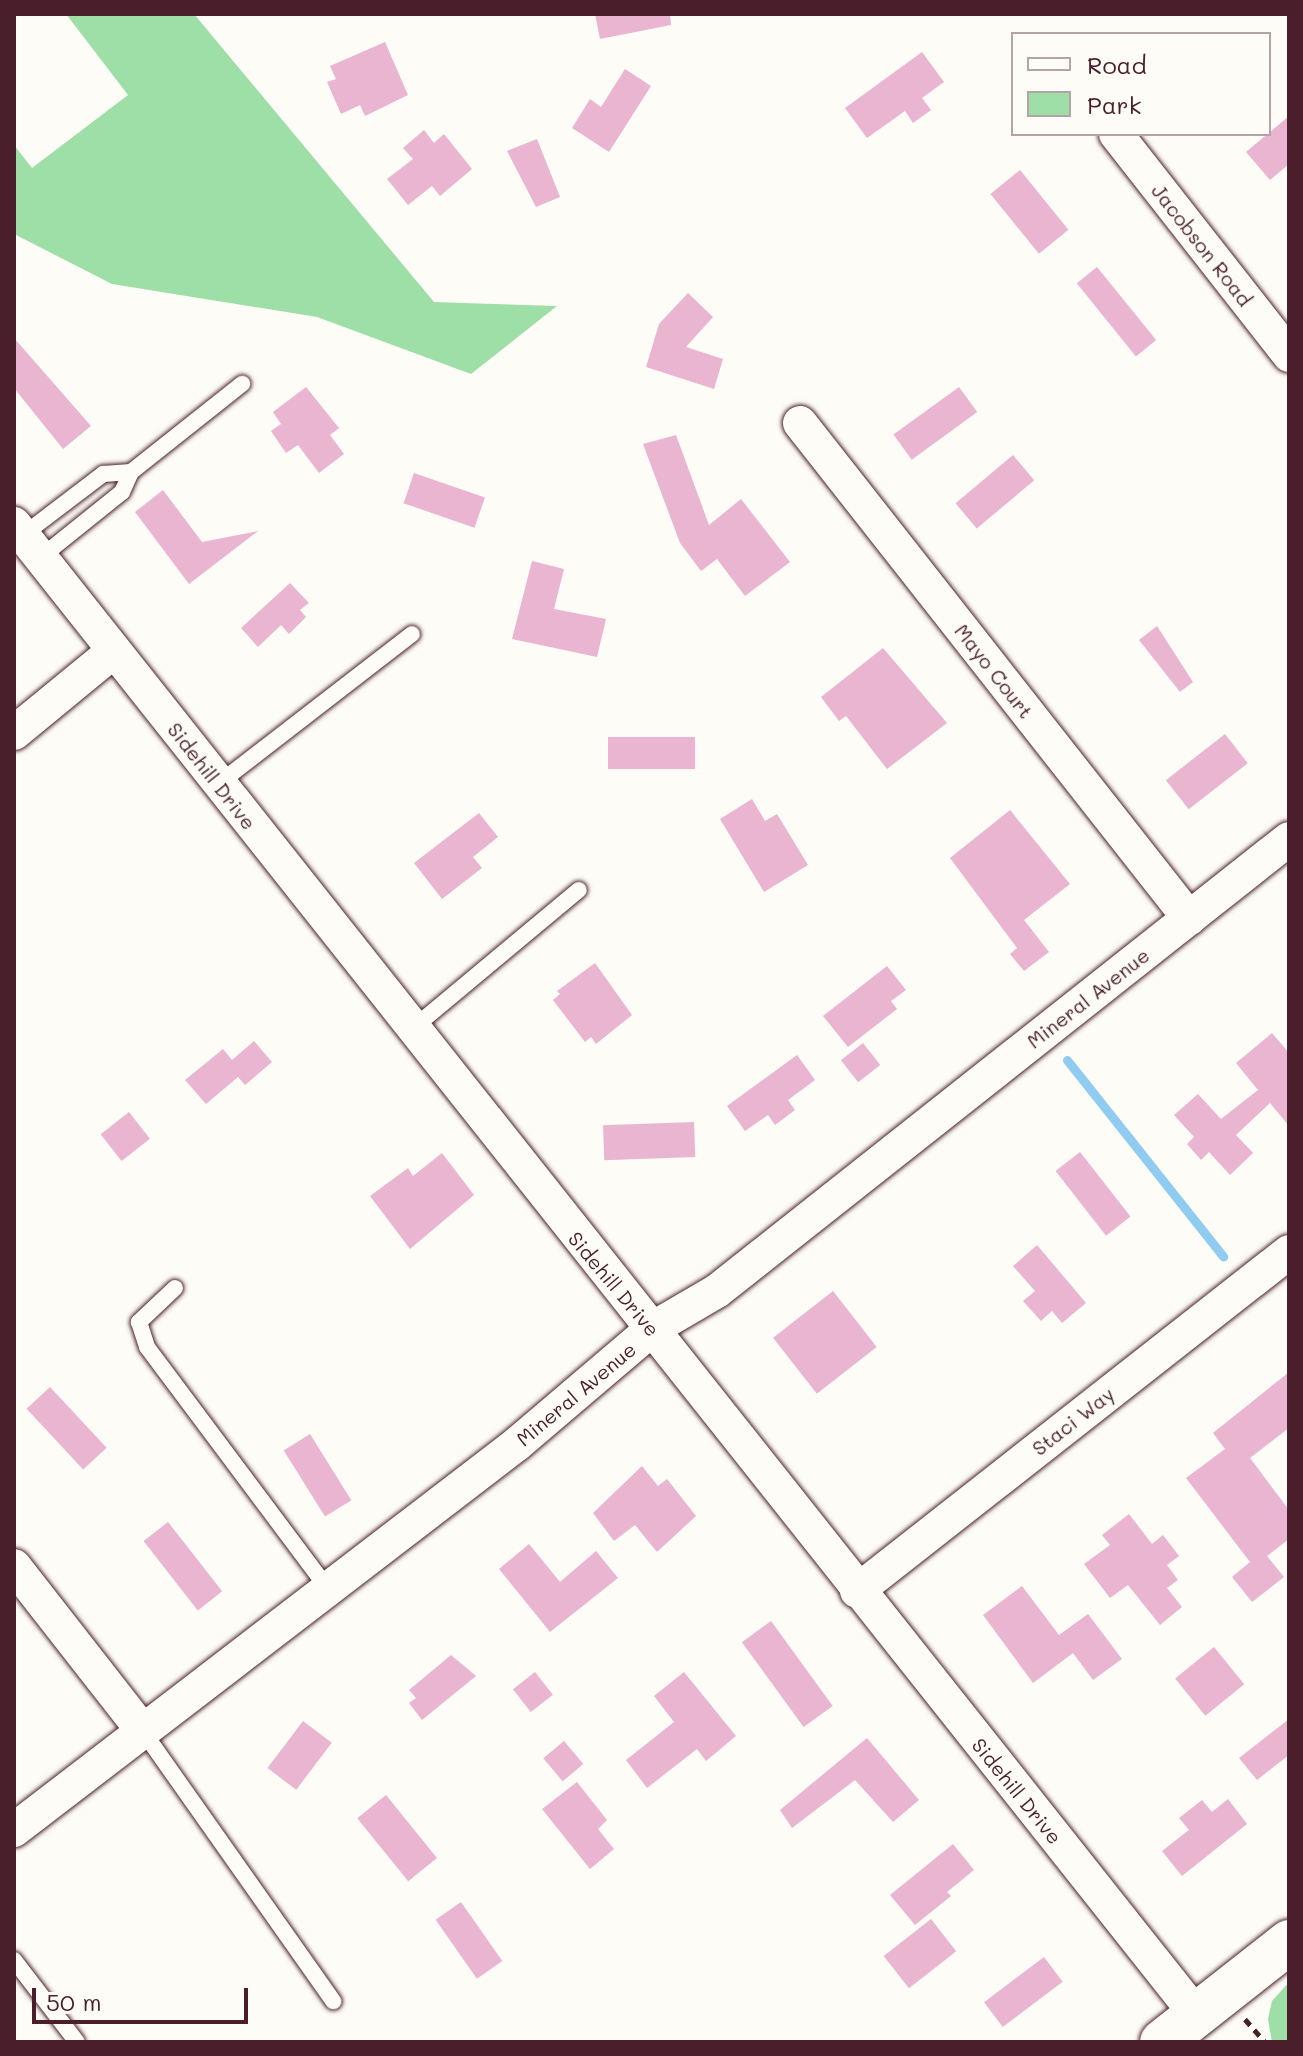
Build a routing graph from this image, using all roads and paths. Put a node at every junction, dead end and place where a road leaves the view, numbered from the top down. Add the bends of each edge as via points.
1 (1118, 136) edge
2 (1289, 355) edge
3 (242, 384) dead end
4 (800, 423) dead end
5 (131, 472) junction
6 (26, 539) edge
7 (412, 634) dead end
8 (114, 651) junction
9 (14, 733) edge
10 (218, 784) junction
11 (1289, 839) edge
12 (579, 890) dead end
13 (1189, 918) junction
14 (412, 1029) junction
15 (1289, 1252) edge
16 (175, 1288) dead end
17 (652, 1329) junction
18 (14, 1566) edge
19 (327, 1588) junction
20 (857, 1591) junction
21 (142, 1730) junction
22 (14, 1830) edge
23 (1289, 1942) edge
24 (14, 1960) edge
25 (333, 2001) dead end
26 (1206, 2028) edge
27 (77, 2042) edge
28 (1162, 2042) edge

1 - 2 street, Jacobson Road
3 - 5 lane
4 - 13 street, Mayo Court
5 - 6 lane via 122,492
5 - 6 lane via 103,474
6 - 8 street, Sidehill Drive
7 - 10 lane
8 - 9 street
8 - 10 street, Sidehill Drive
10 - 14 street, Sidehill Drive
11 - 13 street, Mineral Avenue
12 - 14 lane
13 - 17 street, Mineral Avenue via 717,1291
14 - 17 street, Sidehill Drive
15 - 20 street, Staci Way
16 - 19 lane via 139,1322 147,1347
17 - 19 street, Mineral Avenue via 517,1444
17 - 20 street, Sidehill Drive
18 - 21 street
19 - 21 street, Mineral Avenue
20 - 26 street, Sidehill Drive
21 - 22 street, Mineral Avenue
21 - 25 lane
23 - 26 main road
24 - 27 lane
26 - 28 main road

